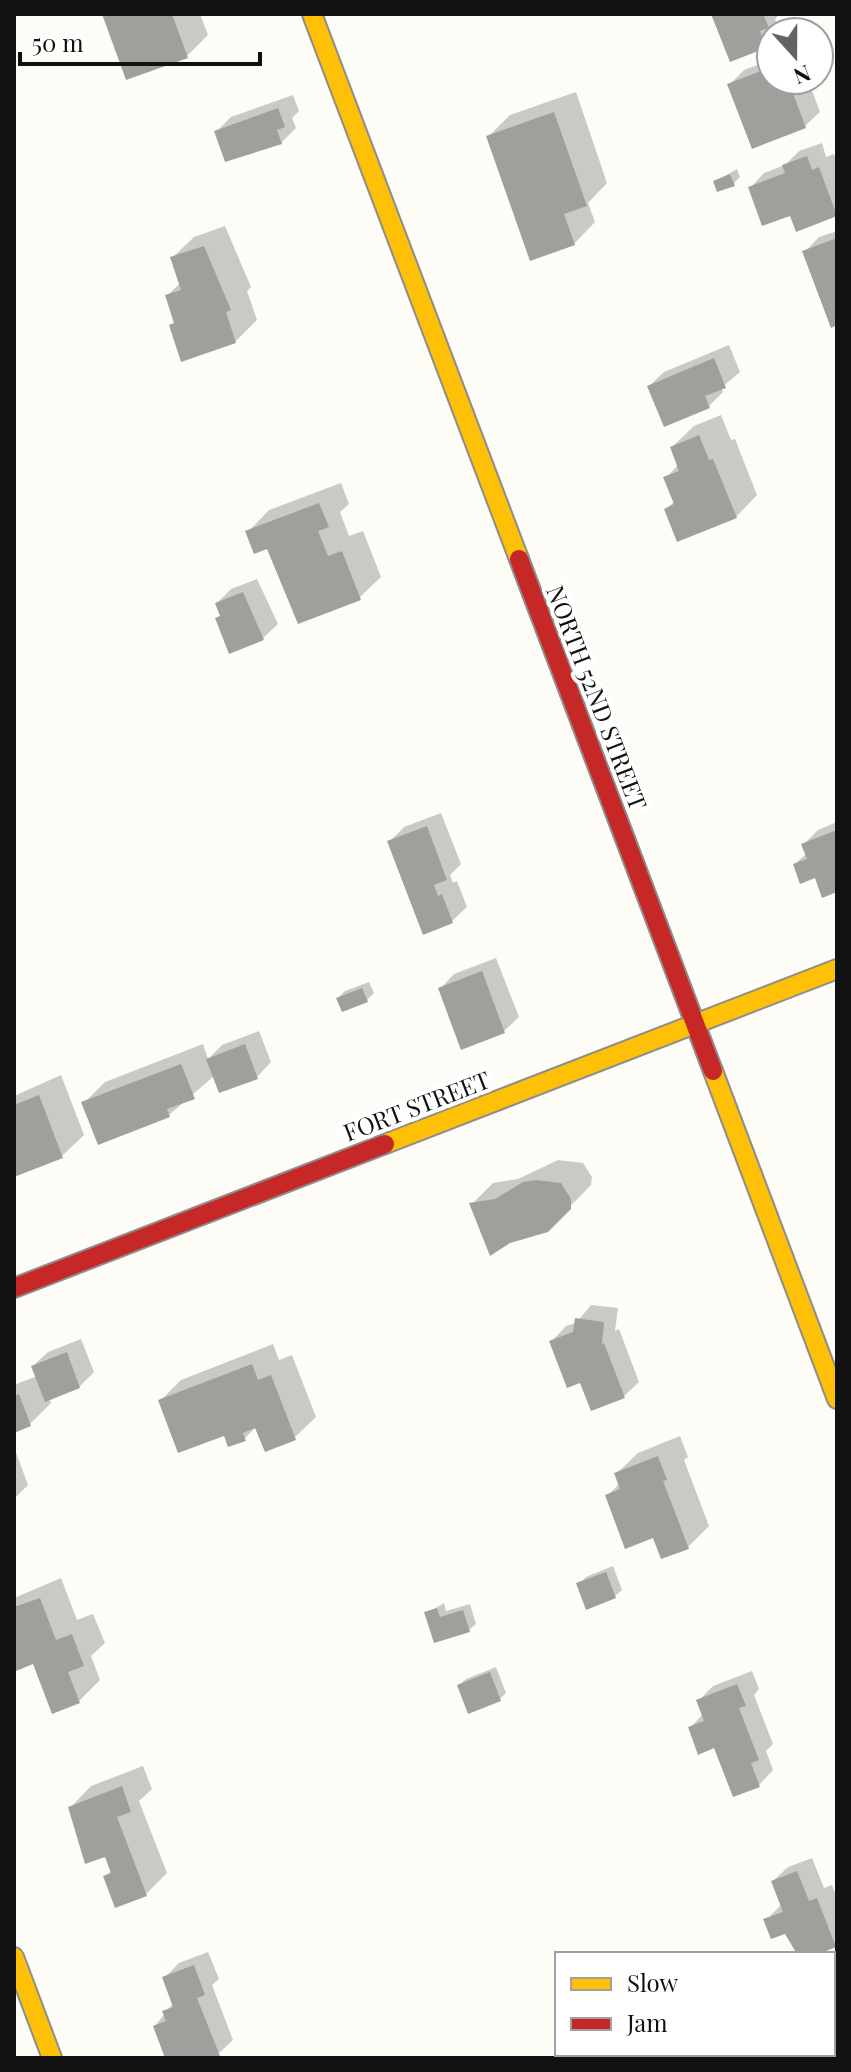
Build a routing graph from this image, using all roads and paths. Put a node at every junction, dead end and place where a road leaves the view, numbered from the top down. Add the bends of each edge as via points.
1 (312, 14) edge
2 (837, 969) edge
3 (694, 1025) junction
4 (14, 1288) edge
5 (837, 1399) edge
6 (14, 1957) edge
7 (52, 2058) edge

1 - 3 main road, NORTH 52ND STREET
2 - 3 main road, FORT STREET
3 - 4 main road, FORT STREET
3 - 5 main road, NORTH 52ND STREET
6 - 7 main road

